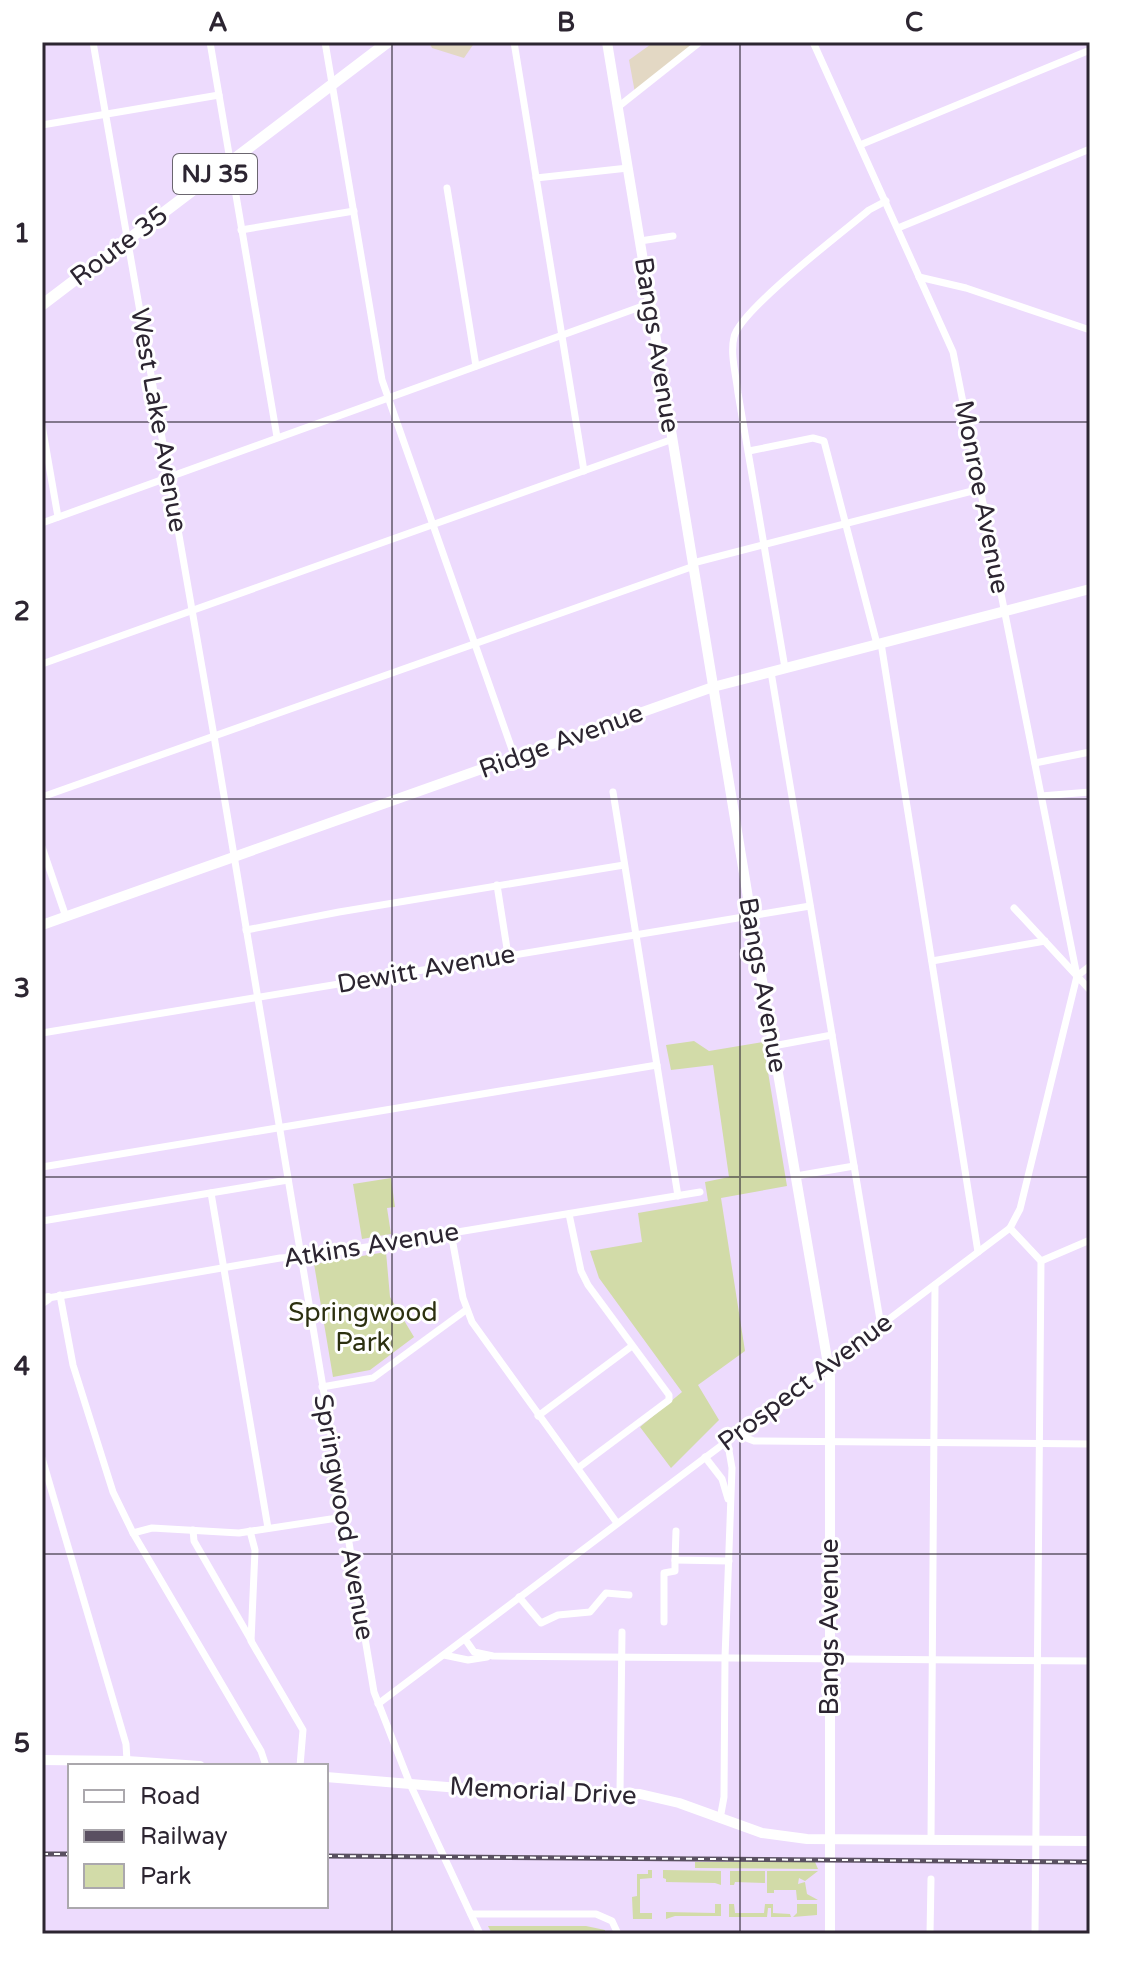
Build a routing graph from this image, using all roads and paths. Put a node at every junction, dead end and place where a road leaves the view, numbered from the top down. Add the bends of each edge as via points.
1 (93, 42) edge
2 (210, 42) edge
3 (325, 42) edge
4 (388, 42) edge
5 (514, 42) edge
6 (607, 42) edge
7 (700, 42) edge
8 (813, 42) edge
9 (1090, 50) edge
10 (332, 84) junction
11 (219, 95) junction
12 (618, 107) junction
13 (107, 115) junction
14 (42, 125) edge
15 (860, 145) junction
16 (1090, 149) edge
17 (230, 163) junction
18 (628, 168) junction
19 (536, 178) junction
20 (447, 188) dead end
21 (886, 201) junction
22 (354, 211) junction
23 (898, 228) junction
24 (241, 230) junction
25 (673, 236) dead end
26 (127, 240) junction
27 (640, 241) junction
28 (919, 277) junction
29 (651, 303) junction
30 (42, 305) edge
31 (1090, 330) edge
32 (562, 335) junction
33 (476, 366) junction
34 (388, 398) junction
35 (42, 425) edge
36 (277, 437) junction
37 (673, 439) junction
38 (749, 451) junction
39 (584, 471) junction
40 (169, 477) junction
41 (980, 489) junction
42 (58, 517) junction
43 (42, 523) edge
44 (846, 523) junction
45 (432, 526) junction
46 (764, 544) junction
47 (693, 564) junction
48 (1090, 589) edge
49 (192, 611) junction
50 (1005, 611) junction
51 (474, 644) junction
52 (879, 644) junction
53 (42, 664) edge
54 (785, 668) junction
55 (771, 672) junction
56 (713, 687) junction
57 (214, 736) junction
58 (1090, 752) edge
59 (515, 758) junction
60 (1035, 763) junction
61 (613, 792) dead end
62 (1090, 792) edge
63 (1041, 796) junction
64 (42, 797) edge
65 (224, 798) joint
66 (42, 847) edge
67 (234, 857) junction
68 (624, 865) junction
69 (497, 885) junction
70 (810, 906) junction
71 (1014, 908) dead end
72 (751, 916) junction
73 (66, 917) junction
74 (42, 925) edge
75 (246, 930) junction
76 (636, 935) junction
77 (1045, 941) junction
78 (508, 955) junction
79 (932, 961) junction
80 (1090, 966) edge
81 (1077, 976) junction
82 (1090, 990) edge
83 (257, 997) junction
84 (42, 1033) edge
85 (832, 1035) junction
86 (773, 1046) junction
87 (657, 1065) junction
88 (279, 1127) junction
89 (854, 1166) junction
90 (42, 1167) edge
91 (796, 1176) junction
92 (288, 1180) junction
93 (700, 1192) dead end
94 (211, 1193) junction
95 (678, 1196) junction
96 (569, 1214) junction
97 (42, 1221) edge
98 (1010, 1228) junction
99 (451, 1233) junction
100 (1090, 1240) edge
101 (978, 1252) junction
102 (300, 1257) junction
103 (1041, 1261) junction
104 (225, 1267) junction
105 (935, 1285) junction
106 (60, 1295) junction
107 (45, 1300) edge
108 (466, 1310) junction
109 (881, 1326) junction
110 (632, 1346) junction
111 (828, 1366) junction
112 (322, 1387) junction
113 (538, 1416) junction
114 (736, 1434) junction
115 (727, 1439) junction
116 (831, 1442) junction
117 (934, 1443) junction
118 (1038, 1444) junction
119 (1090, 1444) edge
120 (705, 1457) junction
121 (42, 1458) edge
122 (578, 1468) junction
123 (731, 1510) junction
124 (344, 1517) junction
125 (617, 1523) junction
126 (268, 1528) junction
127 (193, 1530) junction
128 (250, 1531) junction
129 (676, 1531) dead end
130 (133, 1533) junction
131 (675, 1560) junction
132 (729, 1561) junction
133 (629, 1595) dead end
134 (519, 1597) junction
135 (664, 1622) dead end
136 (622, 1632) dead end
137 (465, 1639) junction
138 (251, 1641) junction
139 (444, 1655) junction
140 (493, 1656) junction
141 (622, 1658) junction
142 (725, 1658) junction
143 (829, 1659) junction
144 (932, 1659) junction
145 (1036, 1661) junction
146 (1090, 1661) edge
147 (378, 1704) junction
148 (42, 1760) edge
149 (127, 1761) junction
150 (171, 1764) edge
151 (265, 1764) edge
152 (300, 1764) edge
153 (328, 1777) edge
154 (410, 1784) junction
155 (620, 1793) junction
156 (720, 1819) junction
157 (828, 1840) junction
158 (931, 1840) junction
159 (1035, 1840) junction
160 (1090, 1841) edge
161 (931, 1879) dead end
162 (471, 1914) junction
163 (480, 1934) edge
164 (618, 1934) edge
165 (830, 1934) edge
166 (930, 1934) edge
167 (1035, 1934) edge

1 - 13 street, West Lake Avenue
2 - 11 street
3 - 10 street
4 - 10 main road, Route 35 / NJ 35
5 - 19 street
6 - 12 street, Bangs Avenue
7 - 12 street
8 - 15 street, Monroe Avenue
9 - 15 street
10 - 17 main road, Route 35 / NJ 35
10 - 22 street
11 - 13 street
11 - 17 street
12 - 18 street, Bangs Avenue
13 - 14 street
13 - 26 street, West Lake Avenue
15 - 21 street, Monroe Avenue
16 - 23 street
17 - 24 street
17 - 26 main road, Route 35 / NJ 35
18 - 19 street
18 - 27 street, Bangs Avenue
19 - 32 street
20 - 33 street
21 - 23 street, Monroe Avenue
21 - 38 street via 763,299 737,328 732,347
22 - 24 street
22 - 34 street
23 - 28 street, Monroe Avenue
24 - 36 street
25 - 27 street
26 - 30 main road, Route 35 / NJ 35
26 - 40 street, West Lake Avenue
27 - 29 street, Bangs Avenue
28 - 31 street
28 - 41 street, Monroe Avenue via 953,352
29 - 32 street
29 - 37 street, Bangs Avenue
32 - 33 street
32 - 39 street
33 - 34 street
34 - 36 street
34 - 45 street
35 - 42 street
36 - 40 street
37 - 39 street
37 - 47 street, Bangs Avenue
38 - 44 street via 820,438
38 - 46 street
39 - 45 street
40 - 42 street
40 - 49 street, West Lake Avenue
41 - 44 street
41 - 50 street, Monroe Avenue
42 - 43 street
44 - 46 street
44 - 52 street
45 - 49 street
45 - 51 street
46 - 47 street
46 - 54 street
47 - 51 street
47 - 56 street, Bangs Avenue
48 - 50 street, Ridge Avenue
49 - 53 street
49 - 57 street, West Lake Avenue
50 - 52 street, Ridge Avenue
50 - 60 street, Monroe Avenue
51 - 57 street
51 - 59 street
52 - 54 street, Ridge Avenue
52 - 79 street
54 - 55 street, Ridge Avenue
55 - 56 street, Ridge Avenue
55 - 70 street
56 - 59 street, Ridge Avenue
56 - 72 street, Bangs Avenue
57 - 64 street
57 - 65 street, West Lake Avenue
58 - 60 street
59 - 67 street, Ridge Avenue
60 - 63 street, Monroe Avenue
61 - 68 street
62 - 63 street
63 - 81 street, Monroe Avenue
65 - 67 street, Springwood Avenue
66 - 73 street
67 - 73 street, Ridge Avenue
67 - 75 street, Springwood Avenue
68 - 69 street
68 - 76 street
69 - 75 street
69 - 78 street
70 - 72 street, Dewitt Avenue
70 - 85 street
71 - 77 street
72 - 76 street, Dewitt Avenue
72 - 86 street, Bangs Avenue
73 - 74 street, Ridge Avenue
75 - 83 street, Springwood Avenue
76 - 78 street, Dewitt Avenue
76 - 87 street
77 - 79 street
77 - 81 street
78 - 83 street, Dewitt Avenue
79 - 101 street
80 - 81 street
81 - 82 street
81 - 98 street via 1020,1209
83 - 84 street, Dewitt Avenue
83 - 88 street, Springwood Avenue
85 - 86 street
85 - 89 street
86 - 91 street, Bangs Avenue
87 - 88 street
87 - 95 street
88 - 90 street
88 - 92 street, Springwood Avenue
89 - 91 street
89 - 109 street
91 - 111 street, Bangs Avenue
92 - 94 street
92 - 102 street, Springwood Avenue
93 - 95 street, Atkins Avenue
94 - 97 street
94 - 104 street
95 - 96 street, Atkins Avenue
96 - 99 street, Atkins Avenue
96 - 110 street via 581,1271
98 - 101 street, Prospect Avenue
98 - 103 street
99 - 102 street, Atkins Avenue
99 - 108 street
100 - 103 street
101 - 105 street, Prospect Avenue
102 - 104 street, Atkins Avenue
102 - 112 street, Springwood Avenue
103 - 118 street
104 - 106 street, Atkins Avenue
104 - 126 street
105 - 109 street, Prospect Avenue
105 - 117 street
106 - 107 street, Atkins Avenue
106 - 130 street via 70,1351 104,1468
108 - 112 street via 373,1378
108 - 113 street
109 - 111 street, Prospect Avenue
110 - 113 street
110 - 122 street via 669,1400
111 - 114 street, Prospect Avenue
111 - 116 street, Bangs Avenue
112 - 124 street, Springwood Avenue
113 - 122 street
114 - 115 street, Prospect Avenue
114 - 116 street via 754,1441
115 - 120 street, Prospect Avenue
115 - 123 street
116 - 117 street
116 - 143 street, Bangs Avenue
117 - 118 street
117 - 144 street
118 - 119 street
118 - 145 street
120 - 123 street via 722,1479
120 - 125 street, Prospect Avenue
121 - 149 street
122 - 125 street
123 - 132 street
124 - 126 street
124 - 147 street, Springwood Avenue
125 - 134 street, Prospect Avenue
126 - 128 street
127 - 128 street
127 - 130 street via 152,1528
127 - 138 street via 194,1541
128 - 138 street via 255,1550
129 - 131 street
130 - 151 street
131 - 132 street
131 - 135 street via 675,1571 664,1573
132 - 142 street
133 - 134 street via 606,1593 590,1612 558,1615 541,1623
134 - 137 street, Prospect Avenue
136 - 141 street
137 - 139 street, Prospect Avenue
137 - 140 street via 474,1652
138 - 152 street via 303,1730
139 - 140 street via 468,1660
139 - 147 street, Prospect Avenue
140 - 141 street
141 - 142 street
141 - 155 street
142 - 143 street
142 - 156 street
143 - 144 street
143 - 157 street, Bangs Avenue
144 - 145 street
144 - 158 street
145 - 146 street
145 - 159 street
147 - 154 street, Springwood Avenue
148 - 149 street
149 - 150 street
153 - 154 street, Memorial Drive
154 - 155 street, Memorial Drive
154 - 162 street, Springwood Avenue
155 - 156 street, Memorial Drive via 658,1797
156 - 157 street, Memorial Drive via 762,1833
157 - 158 street, Memorial Drive
157 - 165 street, Bangs Avenue
158 - 159 street, Memorial Drive
159 - 160 street, Memorial Drive
159 - 167 street
161 - 166 street
162 - 163 street, Springwood Avenue
162 - 164 street via 596,1914 612,1921

